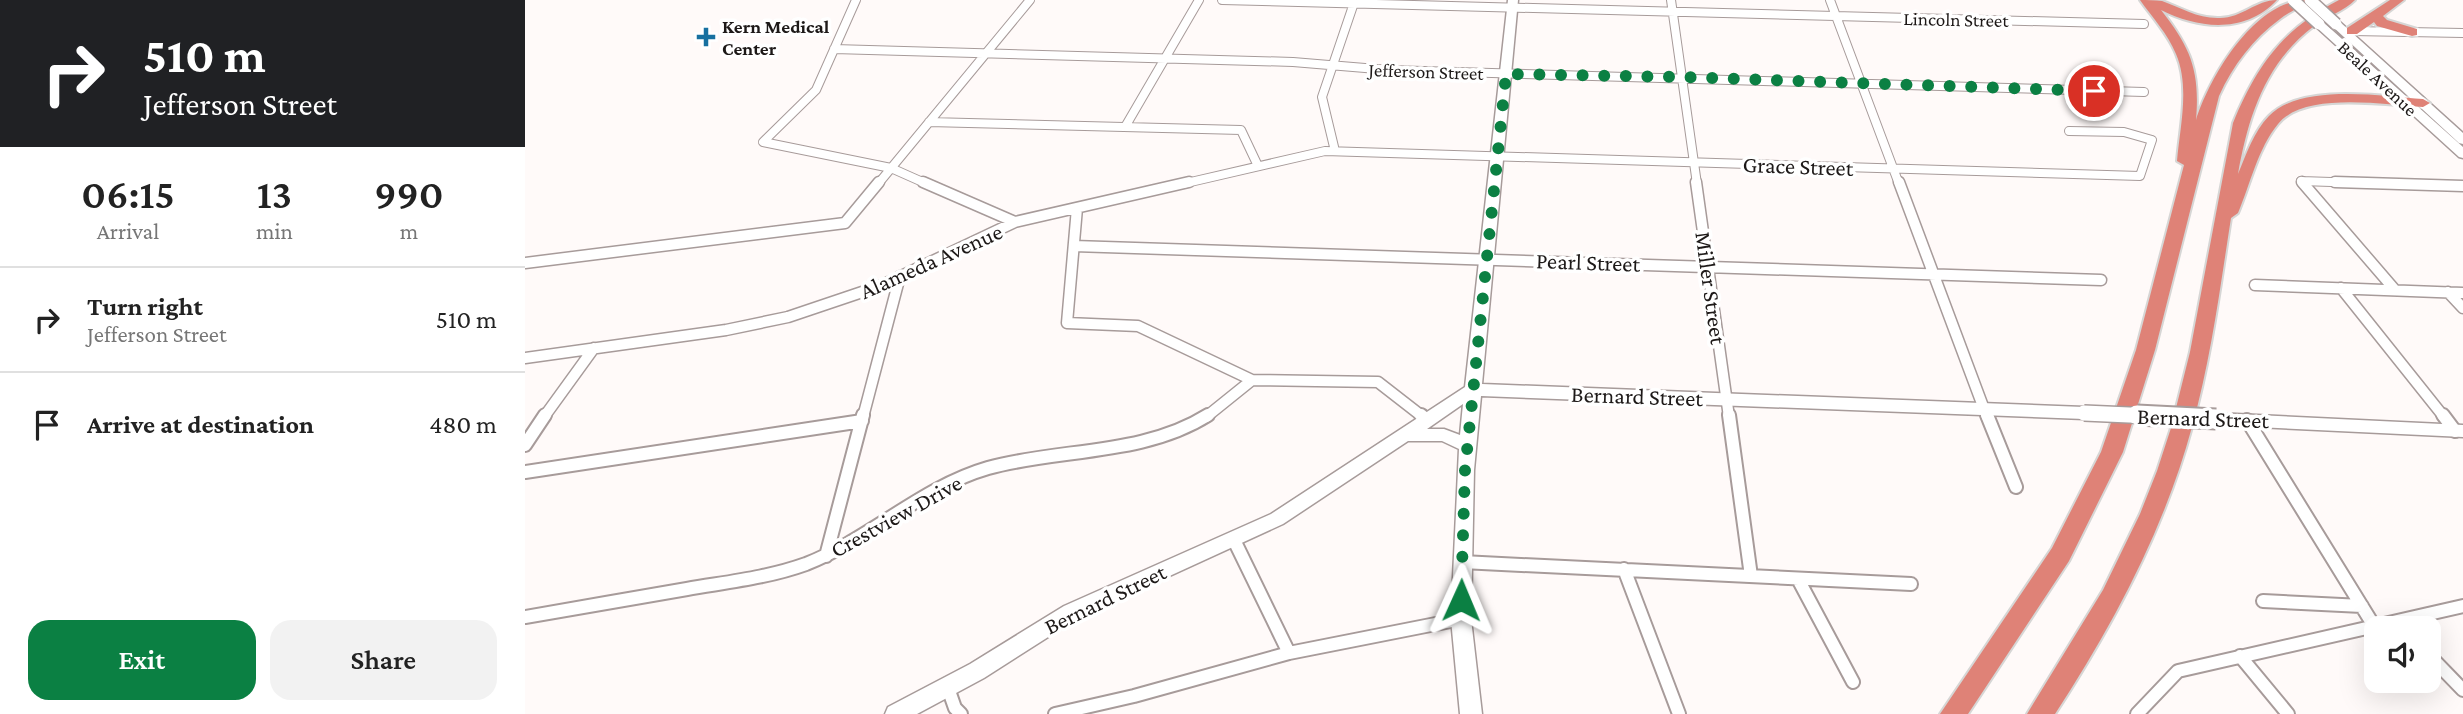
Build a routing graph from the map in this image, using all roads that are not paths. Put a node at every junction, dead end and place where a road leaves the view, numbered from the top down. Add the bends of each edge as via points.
1 (856, 0) edge
2 (1030, 0) edge
3 (1199, 0) edge
4 (1222, 0) edge
5 (1671, 0) edge
6 (1830, 0) edge
7 (2146, 0) edge
8 (2151, 0) edge
9 (2271, 0) edge
10 (2293, 0) edge
11 (2301, 0) edge
12 (2310, 0) edge
13 (2350, 0) edge
14 (2398, 0) edge
15 (1355, 2) edge
16 (1513, 4) edge
17 (1673, 12) junction
18 (2376, 15) junction
19 (1836, 16) junction
20 (2144, 24) dead end
21 (2336, 28) junction
22 (2412, 32) junction
23 (2463, 33) edge
24 (834, 49) junction
25 (986, 54) junction
26 (1164, 59) junction
27 (1334, 67) junction
28 (1506, 74) junction
29 (1682, 77) junction
30 (1861, 83) junction
31 (2144, 92) dead end
32 (2404, 102) junction
33 (2423, 103) junction
34 (929, 122) junction
35 (1125, 127) junction
36 (2069, 131) dead end
37 (2463, 140) edge
38 (1335, 151) junction
39 (2463, 154) edge
40 (1497, 157) junction
41 (1694, 163) junction
42 (1258, 166) junction
43 (891, 168) junction
44 (1893, 169) junction
45 (2463, 186) edge
46 (2183, 198) junction
47 (1077, 208) junction
48 (1015, 222) junction
49 (2220, 237) junction
50 (1074, 246) junction
51 (1487, 259) junction
52 (525, 263) edge
53 (1708, 266) junction
54 (1933, 274) junction
55 (900, 276) junction
56 (2101, 280) dead end
57 (2255, 285) dead end
58 (2341, 288) junction
59 (2395, 290) junction
60 (2448, 292) junction
61 (2463, 293) edge
62 (2463, 308) edge
63 (594, 348) junction
64 (525, 358) edge
65 (1252, 380) junction
66 (1473, 390) junction
67 (1727, 399) junction
68 (1984, 409) junction
69 (1427, 420) junction
70 (2247, 420) junction
71 (862, 421) junction
72 (2459, 431) edge
73 (1405, 435) junction
74 (525, 445) edge
75 (1467, 446) junction
76 (525, 472) edge
77 (2016, 487) dead end
78 (1234, 540) junction
79 (826, 556) junction
80 (1462, 562) junction
81 (1624, 569) junction
82 (1751, 576) junction
83 (1798, 579) junction
84 (1911, 584) dead end
85 (2263, 601) dead end
86 (2361, 606) junction
87 (2463, 606) edge
88 (2368, 616) edge
89 (2429, 616) edge
90 (525, 617) edge
91 (1461, 619) junction
92 (2364, 628) edge
93 (1289, 653) junction
94 (2240, 656) junction
95 (2441, 667) edge
96 (1853, 681) dead end
97 (948, 688) junction
98 (2463, 690) edge
99 (896, 714) edge
100 (961, 714) edge
101 (1055, 714) edge
102 (1471, 714) edge
103 (1679, 714) edge
104 (1953, 714) edge
105 (2040, 714) edge
106 (2137, 714) edge
107 (2288, 714) edge

1 - 24 street
2 - 25 street
3 - 26 street
4 - 15 street, Lincoln Street
5 - 17 street, Miller Street
6 - 19 street
7 - 46 highway via 2172,34 2188,69
8 - 9 highway via 2188,17 2225,21 2244,17
10 - 21 main road, Beale Avenue, bridge
11 - 46 highway via 2261,27 2226,69 2211,99
12 - 21 main road, Beale Avenue, bridge
13 - 49 highway via 2307,25 2267,64 2240,123
14 - 18 highway
15 - 16 street, Lincoln Street
15 - 27 street
16 - 17 street, Lincoln Street
16 - 28 main road
17 - 19 street, Lincoln Street
17 - 29 street, Miller Street
18 - 21 highway
18 - 22 highway via 2382,23
19 - 20 street, Lincoln Street
19 - 30 street
21 - 22 street
21 - 32 main road, Beale Avenue
21 - 33 main road, Beale Avenue
22 - 23 street
24 - 25 street, Jefferson Street
24 - 43 street via 816,90 763,142
25 - 26 street, Jefferson Street
25 - 34 street
26 - 27 street, Jefferson Street
26 - 35 street
27 - 28 street, Jefferson Street
27 - 38 street via 1322,97
28 - 29 street, Jefferson Street
28 - 40 main road
29 - 30 street, Jefferson Street
29 - 41 street, Miller Street
30 - 31 street, Jefferson Street
30 - 44 street
32 - 33 highway
32 - 39 main road, Beale Avenue
32 - 49 highway via 2329,100 2283,110 2271,122
33 - 37 main road, Beale Avenue
34 - 35 street
34 - 43 street
35 - 42 street via 1241,130
36 - 44 street, Grace Street via 2148,137 2152,140 2140,176
38 - 40 street, Grace Street
38 - 42 street, Alameda Avenue
40 - 41 street, Grace Street
40 - 51 main road
41 - 44 street, Grace Street
41 - 53 street, Miller Street
42 - 47 street, Alameda Avenue
43 - 48 street
43 - 52 street via 845,223
44 - 54 street
45 - 59 street via 2301,181
46 - 104 highway via 2112,453 2066,547
47 - 48 street, Alameda Avenue
47 - 50 street
48 - 55 street, Alameda Avenue
49 - 105 highway via 2193,385 2170,461 2122,575
50 - 51 street, Pearl Street
50 - 65 street via 1067,323 1138,326
51 - 53 street, Pearl Street
51 - 66 main road
53 - 54 street, Pearl Street
53 - 67 street, Miller Street
54 - 56 street, Pearl Street
54 - 68 street
55 - 63 street, Alameda Avenue via 849,298 769,321
55 - 71 street
57 - 58 street
58 - 59 street
58 - 72 street
59 - 60 street
60 - 61 street
60 - 62 street
63 - 64 street, Alameda Avenue
63 - 74 street
65 - 69 street via 1378,382
65 - 79 street, Crestview Drive via 1212,413 1178,430 1137,442 1014,462 964,477
66 - 67 main road, Bernard Street
66 - 69 main road, Bernard Street
66 - 75 main road
67 - 68 main road, Bernard Street
67 - 82 street, Miller Street
68 - 70 main road, Bernard Street, bridge
68 - 77 street
69 - 73 main road, Bernard Street
70 - 72 main road, Bernard Street
70 - 86 street
71 - 76 street
71 - 79 street
73 - 75 main road via 1444,435
73 - 78 main road, Bernard Street via 1288,512
75 - 80 main road
78 - 93 street
78 - 97 main road, Bernard Street via 1072,612
79 - 90 street, Crestview Drive via 750,579
80 - 81 street
80 - 91 main road
81 - 82 street
81 - 103 street
82 - 83 street
83 - 84 street
83 - 96 street
85 - 86 street
86 - 88 street
87 - 89 street
91 - 93 street
91 - 102 main road
92 - 94 street
93 - 101 street
94 - 106 street via 2178,671
94 - 107 street
95 - 98 street
97 - 99 main road, Bernard Street
97 - 100 street

